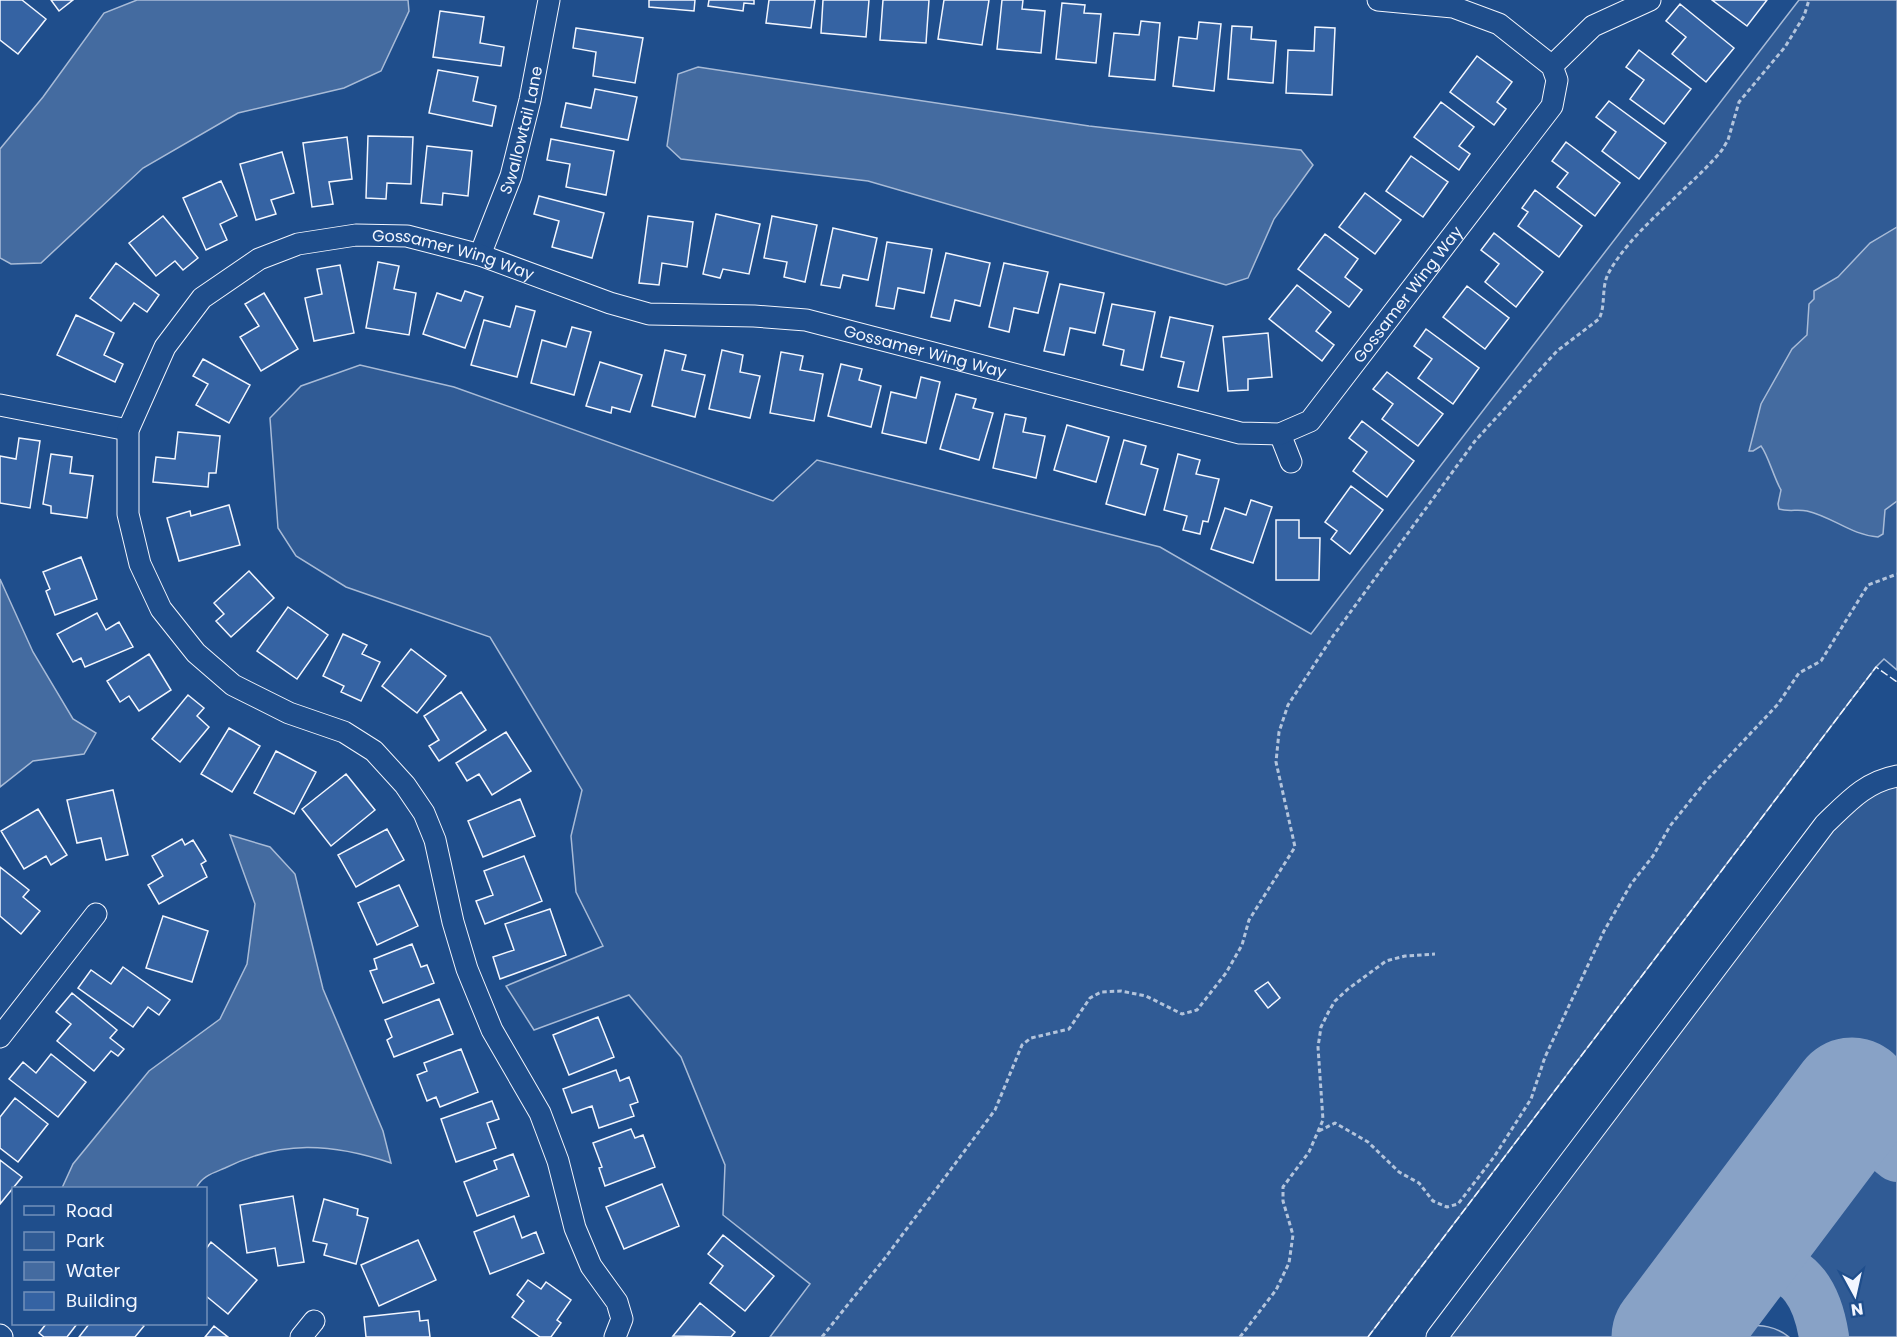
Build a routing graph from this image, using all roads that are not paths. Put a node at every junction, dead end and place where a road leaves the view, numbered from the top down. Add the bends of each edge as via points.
1 (549, 0) edge
2 (1378, 0) edge
3 (1650, 0) edge
4 (1552, 66) junction
5 (480, 255) junction
6 (0, 405) edge
7 (128, 430) junction
8 (1280, 434) junction
9 (1291, 462) dead end
10 (1897, 777) edge
11 (96, 914) dead end
12 (0, 1037) edge
13 (615, 1337) edge
14 (1437, 1337) edge

1 - 5 street, Swallowtail Lane via 530,100 510,176
2 - 4 street via 1453,7 1499,24
3 - 4 street via 1593,27
4 - 8 street, Gossamer Wing Way via 1557,80 1552,106 1310,421
5 - 7 street, Gossamer Wing Way via 407,237 356,235 298,244 259,259 202,298 165,347
5 - 8 street, Gossamer Wing Way via 649,314 806,320 1240,433
6 - 7 street
7 - 13 street, Gossamer Wing Way via 128,514 140,564 161,609 196,653 233,684 289,713 344,732 374,751 424,813 435,840 467,969 492,1030 540,1113 558,1161 575,1228 591,1266 617,1302 622,1319
8 - 9 street
10 - 14 street via 1877,780 1825,824
11 - 12 street

